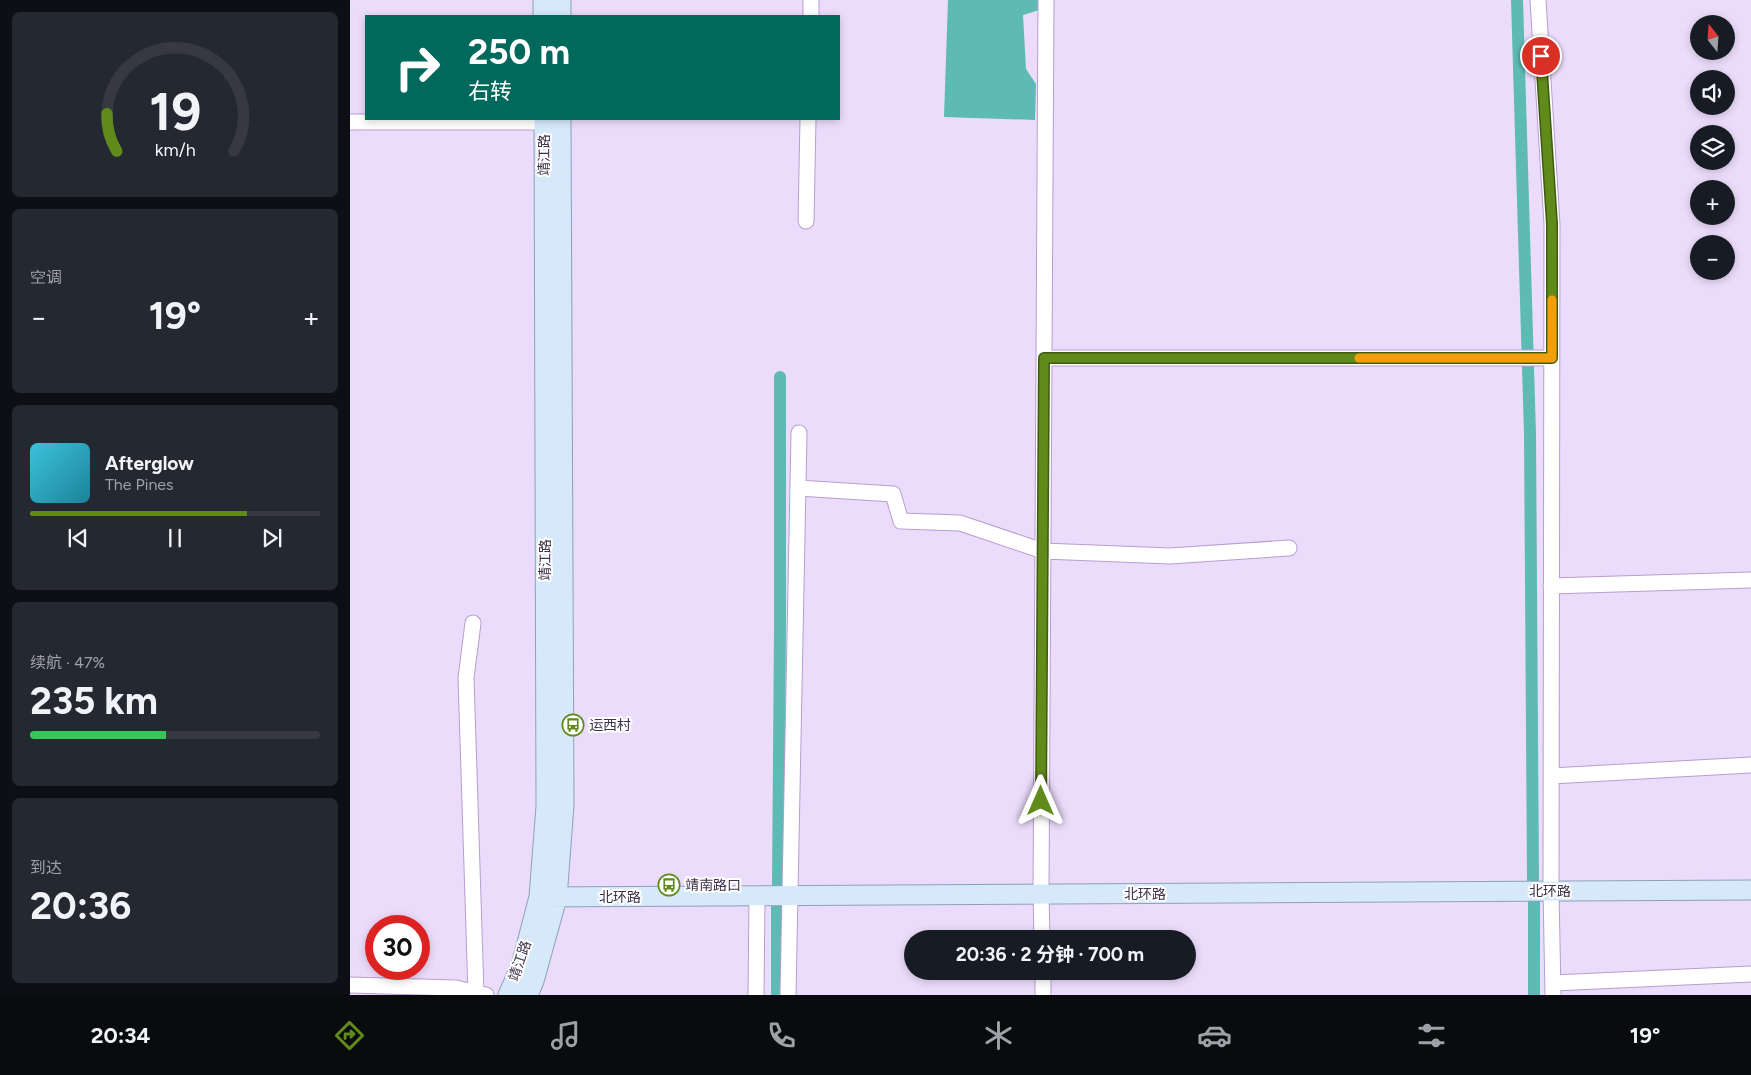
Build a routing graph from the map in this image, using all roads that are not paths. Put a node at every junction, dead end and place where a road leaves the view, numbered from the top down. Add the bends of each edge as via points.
1 (544, 0) edge
2 (561, 0) edge
3 (811, 0) edge
4 (1046, 0) edge
5 (1538, 0) edge
6 (544, 15) edge
7 (561, 15) edge
8 (811, 15) edge
9 (550, 120) edge
10 (808, 120) edge
11 (350, 122) edge
12 (806, 221) dead end
13 (1044, 358) junction
14 (1551, 358) junction
15 (799, 433) dead end
16 (798, 488) junction
17 (1289, 548) dead end
18 (1043, 551) junction
19 (1751, 580) edge
20 (1551, 586) junction
21 (473, 623) dead end
22 (1751, 765) edge
23 (1551, 776) junction
24 (1751, 890) edge
25 (1551, 891) junction
26 (1041, 894) junction
27 (757, 896) junction
28 (791, 896) junction
29 (548, 898) junction
30 (1042, 930) edge
31 (1751, 974) edge
32 (1043, 980) edge
33 (350, 985) edge
34 (1553, 989) edge
35 (481, 994) edge
36 (508, 995) edge
37 (528, 995) edge
38 (756, 995) edge
39 (788, 995) edge
40 (1044, 995) edge

1 - 6 main road
2 - 7 main road
3 - 8 street
4 - 13 street
5 - 14 street via 1552,224
9 - 11 street
9 - 29 main road, 靖江路 via 564,805
10 - 12 street
13 - 14 street
13 - 18 street
14 - 20 street
15 - 16 street
16 - 18 street via 893,494 901,521 960,523
16 - 28 street
17 - 18 street via 1170,556
18 - 26 street
19 - 20 street
20 - 23 street
21 - 35 street via 466,678
22 - 23 street
23 - 25 street
24 - 25 main road, 北环路
25 - 26 main road, 北环路
25 - 34 street
26 - 28 main road, 北环路
26 - 30 street
27 - 28 main road, 北环路
27 - 29 main road, 北环路
27 - 38 street
28 - 39 street
29 - 36 main road, 靖江路
29 - 37 main road, 靖江路 via 534,981
31 - 34 street
32 - 40 street
33 - 35 street via 456,988

